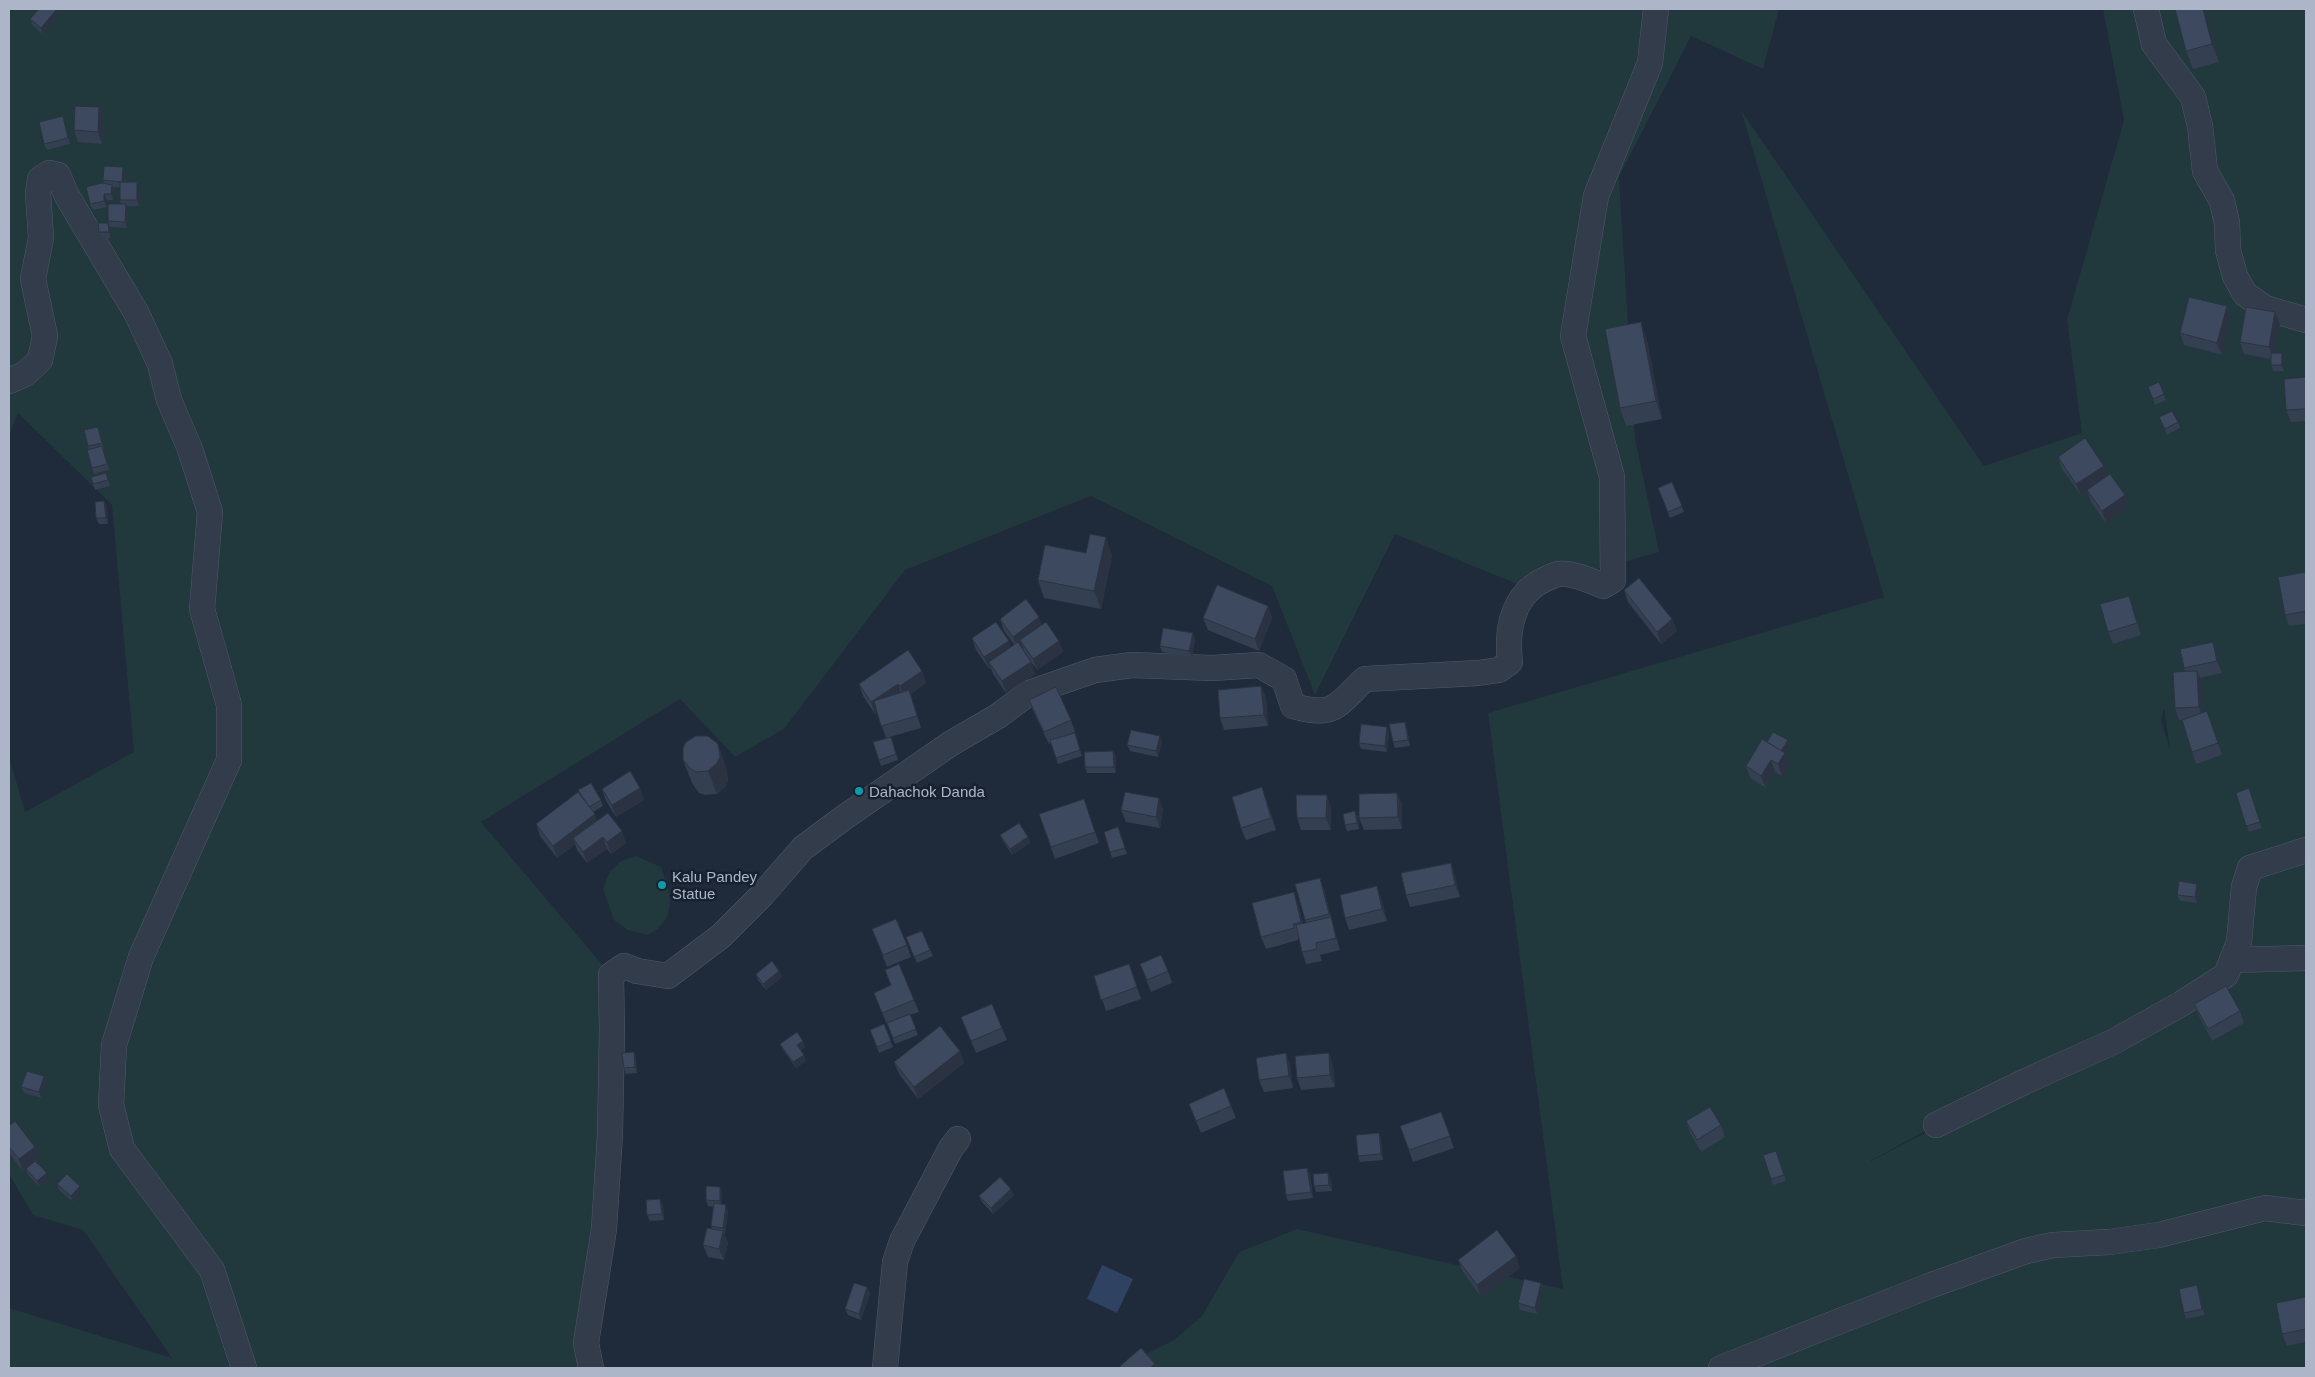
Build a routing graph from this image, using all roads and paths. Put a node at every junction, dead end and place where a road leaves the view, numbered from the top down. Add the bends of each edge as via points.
1 (1656, 9) edge
2 (2146, 9) edge
3 (2306, 320) edge
4 (9, 381) edge
5 (2306, 850) edge
6 (2306, 958) edge
7 (2232, 960) junction
8 (1936, 1125) dead end
9 (958, 1139) dead end
10 (2306, 1214) edge
11 (244, 1368) edge
12 (591, 1368) edge
13 (885, 1368) edge
14 (1721, 1368) edge

1 - 12 street via 1650,63 1596,196 1573,336 1612,477 1613,580 1603,586 1559,573 1535,583 1521,597 1515,610 1508,642 1510,662 1499,670 1459,676 1365,680 1338,707 1319,712 1293,706 1284,679 1259,665 1212,668 1132,665 1095,670 1029,693 998,716 950,744 803,848 721,936 679,970 668,976 624,966 611,975 610,1134 604,1229 586,1342
2 - 3 street via 2154,44 2193,97 2205,172 2222,201 2235,276 2245,294 2265,308
4 - 11 street via 25,374 40,360 45,336 33,278 41,238 40,180 50,173 58,175 67,196 137,314 160,364 210,512 202,609 229,705 229,760 141,957 114,1045 110,1105 122,1149 212,1270
5 - 7 street via 2250,868 2244,887 2239,942
6 - 7 street
7 - 8 street via 2226,975 2114,1042 2026,1080
9 - 13 street via 902,1241 895,1262
10 - 14 street via 2265,1208 2159,1235 2053,1245 2026,1251

